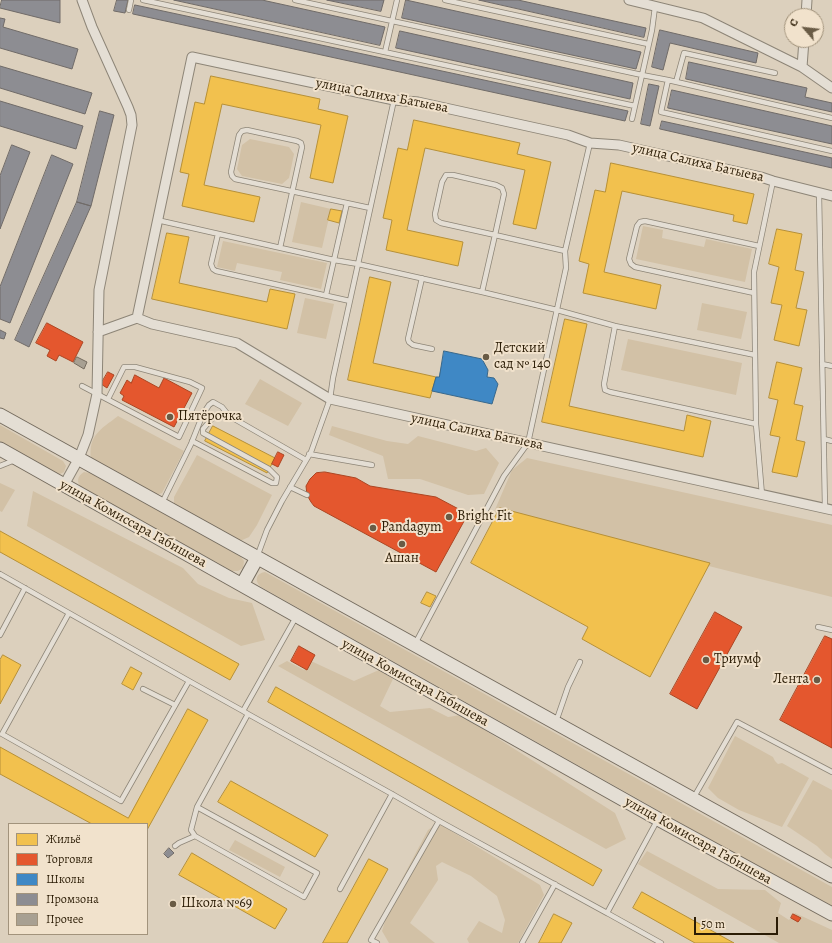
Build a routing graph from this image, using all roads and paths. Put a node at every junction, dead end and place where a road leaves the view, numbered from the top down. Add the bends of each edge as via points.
1 (82, 0) edge
2 (131, 0) edge
3 (143, 0) edge
4 (295, 0) edge
5 (397, 0) edge
6 (445, 0) edge
7 (634, 1) edge
8 (655, 7) junction
9 (129, 10) dead end
10 (392, 21) junction
11 (648, 44) junction
12 (803, 48) edge
13 (385, 52) junction
14 (802, 67) junction
15 (775, 73) dead end
16 (642, 75) junction
17 (668, 80) junction
18 (676, 82) junction
19 (832, 88) edge
20 (394, 100) junction
21 (635, 106) junction
22 (832, 118) edge
23 (632, 119) dead end
24 (590, 143) junction
25 (832, 151) edge
26 (773, 182) junction
27 (292, 191) junction
28 (819, 193) junction
29 (832, 196) edge
30 (347, 203) junction
31 (370, 208) junction
32 (157, 220) junction
33 (218, 234) junction
34 (495, 235) junction
35 (759, 246) junction
36 (280, 248) junction
37 (565, 251) junction
38 (334, 260) junction
39 (358, 264) junction
40 (422, 278) junction
41 (482, 292) junction
42 (754, 293) junction
43 (326, 295) junction
44 (350, 301) junction
45 (557, 310) junction
46 (136, 318) junction
47 (615, 326) junction
48 (98, 332) junction
49 (432, 349) dead end
50 (755, 355) junction
51 (822, 364) junction
52 (832, 366) edge
53 (82, 386) dead end
54 (96, 394) junction
55 (330, 399) junction
56 (108, 400) junction
57 (0, 415) edge
58 (231, 418) junction
59 (756, 424) junction
60 (824, 439) junction
61 (192, 441) junction
62 (832, 441) edge
63 (528, 443) junction
64 (0, 449) edge
65 (309, 454) junction
66 (79, 458) junction
67 (18, 459) junction
68 (306, 460) junction
69 (372, 464) dead end
70 (0, 466) edge
71 (64, 485) junction
72 (290, 487) junction
73 (307, 495) dead end
74 (762, 495) junction
75 (161, 504) junction
76 (828, 509) edge
77 (257, 558) junction
78 (0, 574) edge
79 (242, 585) junction
80 (25, 588) junction
81 (70, 613) junction
82 (296, 616) junction
83 (818, 627) dead end
84 (832, 630) edge
85 (0, 635) edge
86 (414, 645) junction
87 (580, 662) dead end
88 (188, 681) junction
89 (143, 689) dead end
90 (175, 706) junction
91 (243, 711) junction
92 (248, 714) junction
93 (554, 722) junction
94 (832, 772) edge
95 (392, 794) junction
96 (693, 799) junction
97 (198, 807) junction
98 (658, 820) junction
99 (439, 821) junction
100 (195, 836) junction
101 (175, 846) dead end
102 (832, 876) edge
103 (555, 884) junction
104 (340, 889) dead end
105 (607, 913) junction
106 (832, 914) edge
107 (377, 943) edge
108 (522, 943) edge
109 (661, 943) edge

1 - 48 street via 128,107 132,125 99,290
2 - 9 lane
3 - 13 lane
4 - 10 lane
5 - 10 lane
6 - 11 lane
7 - 8 street
8 - 11 lane
8 - 14 street via 703,18
10 - 13 lane
10 - 16 lane
11 - 16 lane
12 - 14 street
13 - 21 lane
14 - 19 street
15 - 18 lane via 684,53
16 - 17 lane
16 - 21 lane
17 - 18 lane
17 - 25 lane via 660,112
18 - 22 lane
20 - 24 street, улица Салиха Батыева via 418,102 568,135
20 - 31 lane
20 - 32 street, улица Салиха Батыева via 192,57
21 - 23 lane
24 - 26 street, улица Салиха Батыева via 619,145 761,177
24 - 37 lane
26 - 28 street, улица Салиха Батыева
26 - 35 lane
27 - 27 lane via 301,143 242,131 239,135 232,176 235,179
27 - 30 lane
27 - 36 lane
28 - 29 street, улица Салиха Батыева
28 - 51 lane
30 - 31 lane
30 - 38 lane
31 - 39 lane
32 - 33 lane
32 - 46 street, улица Салиха Батыева
33 - 36 lane
33 - 43 lane via 212,264 216,271
34 - 34 lane via 504,194 502,188 453,175 446,176 442,182 436,220
34 - 37 lane
34 - 41 lane
35 - 42 lane via 754,269
35 - 42 lane via 645,221 637,226 629,259 635,267
36 - 38 lane
37 - 45 lane via 566,268
38 - 39 lane
38 - 43 lane
39 - 40 lane
39 - 44 lane
40 - 41 lane
40 - 49 lane via 408,339 413,345
41 - 45 lane
42 - 50 lane
43 - 44 lane
44 - 55 lane
45 - 47 lane
45 - 63 lane
46 - 48 street
46 - 55 street, улица Салиха Батыева via 237,343
47 - 50 lane
47 - 59 lane via 605,390
48 - 54 street
50 - 59 lane
51 - 52 lane
51 - 60 lane
53 - 54 lane
54 - 56 lane
54 - 66 street via 88,435
55 - 63 street, улица Салиха Батыева
55 - 65 lane
56 - 56 lane via 124,367 135,367 169,376 202,388 179,437
57 - 66 street
58 - 61 lane via 222,407 213,402 203,414
58 - 61 lane via 216,415 203,429 203,433 269,469 278,477 276,483
58 - 68 lane
59 - 74 lane
60 - 62 lane
60 - 76 lane
61 - 75 lane
63 - 74 street, улица Салиха Батыева
63 - 86 lane via 504,476
64 - 67 street, улица Комиссара Габишева
65 - 68 lane
65 - 69 lane
66 - 71 street
66 - 75 street
67 - 70 lane
67 - 71 street, улица Комиссара Габишева
68 - 72 lane
71 - 79 street, улица Комиссара Габишева
72 - 73 lane
72 - 77 lane via 267,530
74 - 76 street, улица Салиха Батыева
75 - 77 street
77 - 79 street
77 - 86 street
78 - 80 lane
79 - 82 street, улица Комиссара Габишева
80 - 81 lane
80 - 85 lane
81 - 88 lane
81 - 90 lane via 2,734 122,801
82 - 91 lane
82 - 98 street, улица Комиссара Габишева
83 - 84 lane
86 - 93 street
87 - 93 lane
88 - 90 lane
88 - 91 lane
89 - 90 lane
91 - 92 lane
92 - 95 lane
92 - 97 lane
93 - 96 street
94 - 96 lane via 736,722
95 - 99 lane
95 - 104 lane
96 - 102 street
97 - 100 lane via 191,830
97 - 100 lane via 317,873 304,897
98 - 105 lane
98 - 106 street, улица Комиссара Габишева
99 - 103 lane
99 - 107 lane via 371,940
100 - 101 lane
103 - 105 lane
103 - 108 lane
105 - 109 lane

